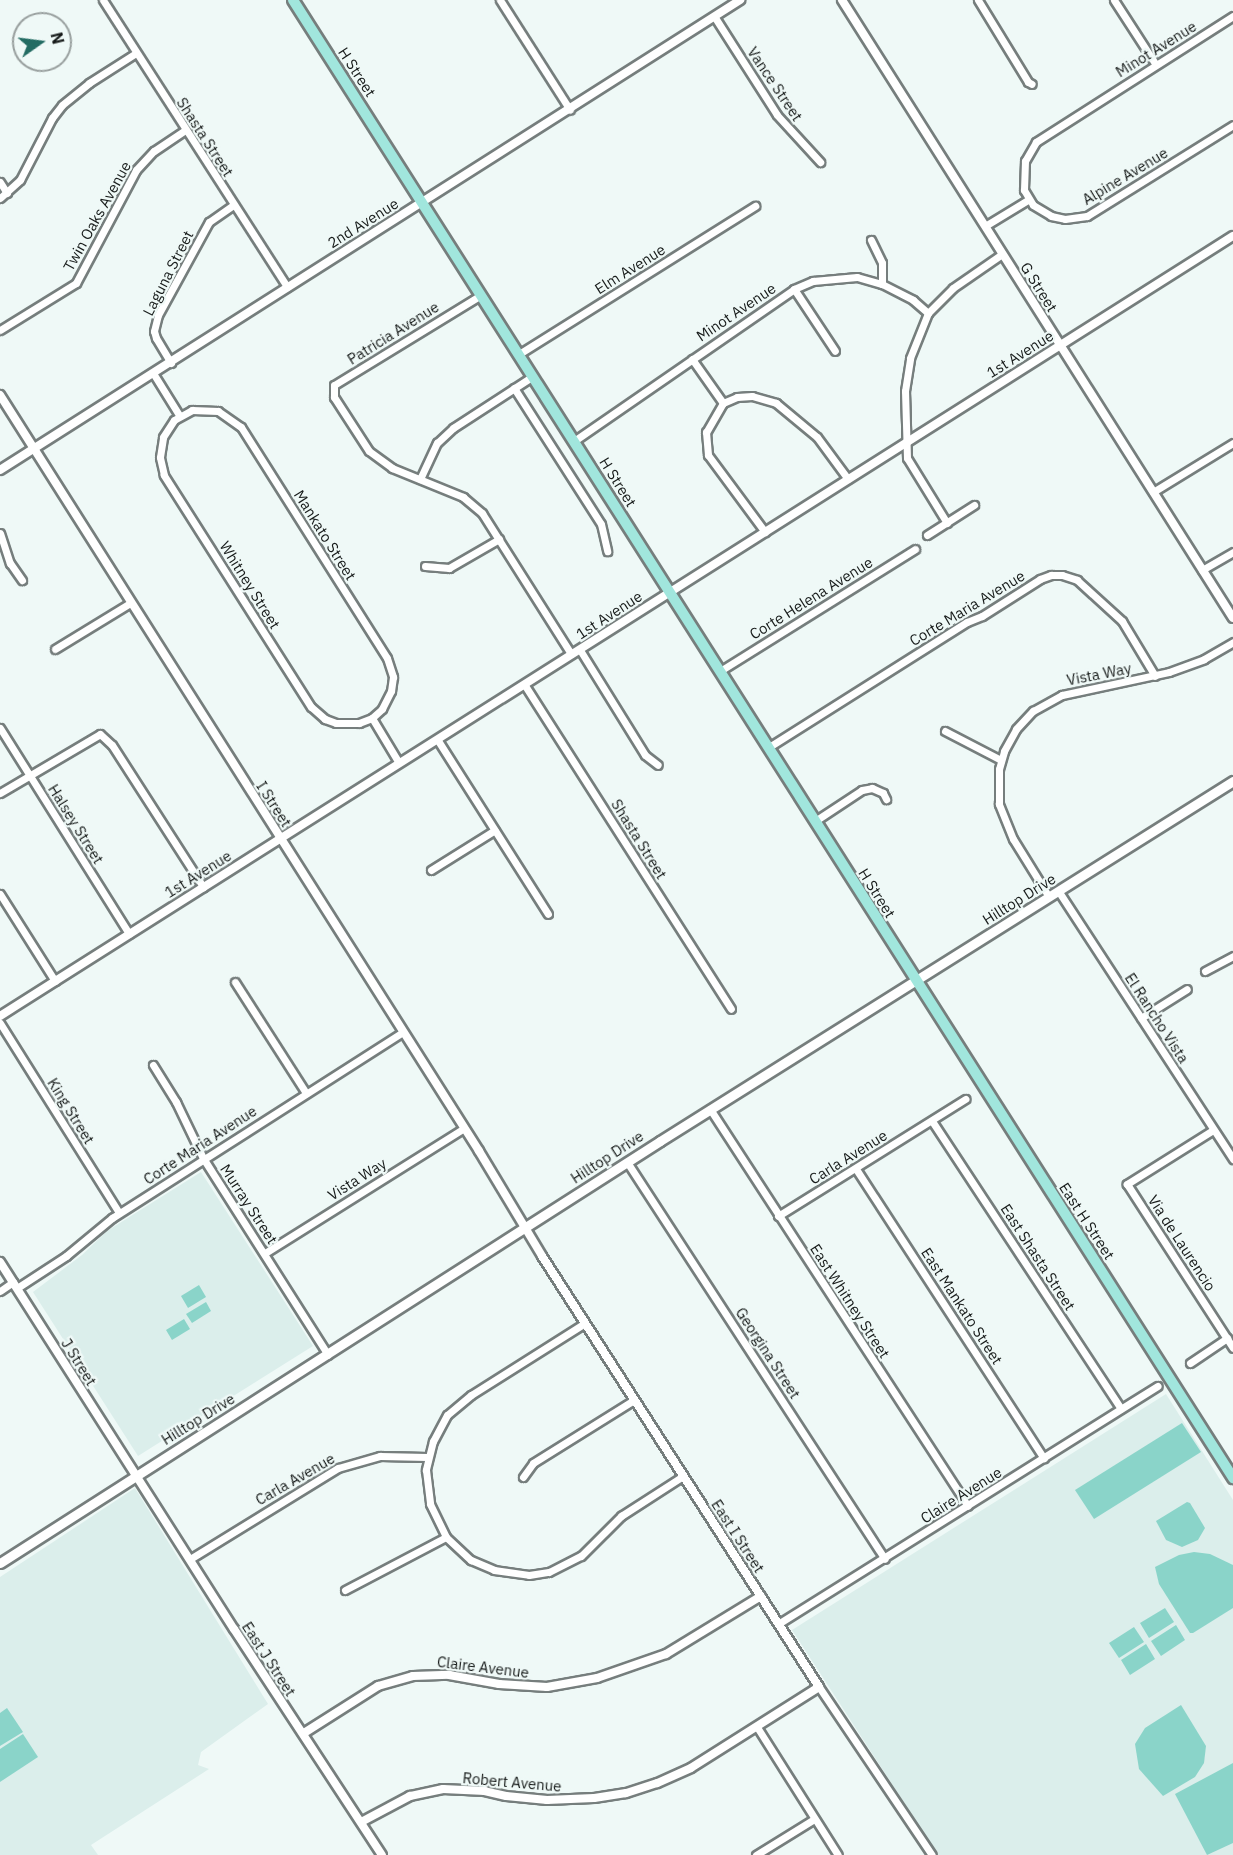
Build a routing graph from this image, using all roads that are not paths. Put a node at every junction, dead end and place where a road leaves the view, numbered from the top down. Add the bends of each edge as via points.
1 (103, 0) edge
2 (293, 0) edge
3 (500, 0) edge
4 (740, 0) edge
5 (842, 0) edge
6 (978, 0) edge
7 (1114, 0) edge
8 (714, 16) junction
9 (1233, 16) edge
10 (136, 53) junction
11 (1156, 64) junction
12 (1032, 84) dead end
13 (570, 110) junction
14 (1233, 125) edge
15 (185, 130) junction
16 (820, 162) dead end
17 (0, 182) edge
18 (8, 193) junction
19 (0, 198) edge
20 (1028, 200) junction
21 (422, 201) junction
22 (233, 205) junction
23 (755, 206) dead end
24 (985, 226) junction
25 (1233, 236) edge
26 (871, 240) dead end
27 (1002, 254) junction
28 (882, 284) junction
29 (287, 287) junction
30 (794, 289) junction
31 (481, 295) junction
32 (927, 313) junction
33 (0, 330) edge
34 (1059, 345) junction
35 (835, 351) dead end
36 (519, 354) junction
37 (692, 359) junction
38 (171, 363) junction
39 (153, 373) junction
40 (533, 376) junction
41 (514, 388) junction
42 (0, 395) edge
43 (723, 403) junction
44 (179, 415) junction
45 (574, 441) junction
46 (907, 441) junction
47 (1233, 442) edge
48 (34, 448) junction
49 (0, 470) edge
50 (420, 479) junction
51 (848, 479) junction
52 (1153, 492) junction
53 (974, 505) dead end
54 (947, 523) junction
55 (765, 532) junction
56 (0, 533) edge
57 (927, 535) dead end
58 (499, 539) junction
59 (915, 549) dead end
60 (607, 551) dead end
61 (1233, 552) edge
62 (425, 566) dead end
63 (1202, 570) junction
64 (22, 580) dead end
65 (670, 592) junction
66 (130, 603) junction
67 (1233, 618) edge
68 (1233, 642) edge
69 (55, 649) dead end
70 (575, 652) junction
71 (720, 671) junction
72 (1155, 676) junction
73 (524, 684) junction
74 (372, 718) junction
75 (0, 728) edge
76 (945, 731) dead end
77 (437, 739) junction
78 (769, 747) junction
79 (1001, 760) junction
80 (399, 763) junction
81 (658, 765) dead end
82 (29, 775) junction
83 (1233, 781) edge
84 (0, 793) edge
85 (886, 799) dead end
86 (814, 821) junction
87 (495, 830) junction
88 (280, 839) junction
89 (431, 870) dead end
90 (202, 887) junction
91 (1059, 892) junction
92 (0, 894) edge
93 (1049, 897) junction
94 (548, 914) dead end
95 (129, 934) junction
96 (1233, 956) edge
97 (1205, 971) dead end
98 (56, 981) junction
99 (915, 981) junction
100 (235, 982) dead end
101 (1187, 989) dead end
102 (731, 1009) dead end
103 (0, 1016) edge
104 (1141, 1018) junction
105 (0, 1023) edge
106 (403, 1032) junction
107 (153, 1065) dead end
108 (306, 1093) junction
109 (965, 1099) dead end
110 (710, 1110) junction
111 (932, 1120) junction
112 (464, 1128) junction
113 (1213, 1130) junction
114 (203, 1158) junction
115 (1233, 1159) edge
116 (627, 1162) junction
117 (856, 1169) junction
118 (119, 1213) junction
119 (778, 1216) junction
120 (525, 1228) junction
121 (265, 1253) junction
122 (0, 1262) edge
123 (15, 1285) junction
124 (0, 1291) edge
125 (585, 1323) junction
126 (1227, 1338) junction
127 (1233, 1348) edge
128 (328, 1355) junction
129 (1190, 1363) dead end
130 (1157, 1386) dead end
131 (634, 1400) junction
132 (1121, 1409) junction
133 (428, 1457) junction
134 (1044, 1458) junction
135 (683, 1476) junction
136 (136, 1477) junction
137 (523, 1477) dead end
138 (1233, 1478) edge
139 (968, 1506) junction
140 (446, 1537) junction
141 (190, 1559) junction
142 (885, 1559) junction
143 (0, 1563) edge
144 (345, 1590) dead end
145 (760, 1596) junction
146 (778, 1624) junction
147 (819, 1687) junction
148 (757, 1727) junction
149 (304, 1733) junction
150 (814, 1819) junction
151 (361, 1822) junction
152 (382, 1855) edge
153 (756, 1855) edge
154 (838, 1855) edge
155 (932, 1855) edge

1 - 10 street, Shasta Street
2 - 21 main road, H Street
3 - 13 street
4 - 8 street, 2nd Avenue
5 - 24 street, G Street
6 - 12 street
7 - 11 street
8 - 13 street, 2nd Avenue
8 - 16 street, Vance Street via 777,115
9 - 11 street, Minot Avenue
10 - 15 street, Shasta Street
10 - 18 street via 89,82 62,105 20,180
11 - 20 street, Minot Avenue via 1036,142 1022,172
13 - 21 street, 2nd Avenue
14 - 20 street, Alpine Avenue via 1087,216 1058,218
15 - 22 street, Shasta Street
15 - 33 street, Twin Oaks Avenue via 154,151 136,170 76,283
17 - 18 street
18 - 19 street
20 - 24 street
21 - 29 street, 2nd Avenue
21 - 31 main road, H Street
22 - 29 street, Shasta Street
22 - 38 street, Laguna Street via 209,222 158,315 154,331
23 - 36 street, Elm Avenue
24 - 27 street, G Street
25 - 34 street, 1st Avenue
26 - 28 street via 882,263
27 - 32 street via 953,288
27 - 34 street, G Street
28 - 30 street, Minot Avenue via 857,277 813,281
28 - 32 street, Minot Avenue via 913,300
29 - 38 street, 2nd Avenue
30 - 35 street
30 - 37 street, Minot Avenue
31 - 36 main road, H Street
31 - 50 street, Patricia Avenue via 334,385 333,392 369,451 392,468
32 - 46 street via 908,370
34 - 46 street, 1st Avenue
34 - 52 street, G Street
36 - 40 main road, H Street
37 - 43 street
37 - 45 street, Minot Avenue
38 - 39 street, 2nd Avenue
39 - 44 street
39 - 48 street, 2nd Avenue
40 - 41 street
40 - 45 main road, H Street
41 - 50 street via 436,443
41 - 60 street via 602,524
42 - 48 street, I Street
43 - 51 street via 752,396 776,403 817,437
43 - 55 street via 706,432 708,455
44 - 74 street, Whitney Street via 161,444 164,475 304,696 315,712 331,721 351,724
44 - 74 street, Mankato Street via 198,409 218,411 236,422 251,442 390,664 392,691
45 - 65 main road, H Street
46 - 51 street, 1st Avenue
46 - 54 street via 907,458
47 - 52 street
48 - 49 street, 2nd Avenue
48 - 66 street, I Street
50 - 58 street via 463,497 482,513
51 - 55 street, 1st Avenue
52 - 63 street, G Street
53 - 54 street
54 - 57 street
55 - 65 street, 1st Avenue
56 - 64 street via 10,563
58 - 62 street via 449,568
58 - 70 street
59 - 71 street, Corte Helena Avenue
61 - 63 street
63 - 67 street, G Street
65 - 70 street, 1st Avenue
65 - 71 main road, H Street
66 - 69 street
66 - 88 street, I Street
68 - 72 street, Vista Way via 1204,659
70 - 73 street, 1st Avenue
70 - 81 street via 645,755
71 - 78 main road, H Street
72 - 78 street, Corte Maria Avenue via 1122,621 1077,580 1051,575 967,622
72 - 79 street, Vista Way via 1054,699 1021,723
73 - 77 street, 1st Avenue
73 - 102 street, Shasta Street
74 - 80 street
75 - 82 street, Halsey Street
76 - 79 street
77 - 80 street, 1st Avenue
77 - 87 street
78 - 86 main road, H Street
79 - 93 street, Vista Way via 997,788 1001,812
80 - 88 street, 1st Avenue
82 - 84 street
82 - 90 street via 100,734 112,745
82 - 95 street, Halsey Street
83 - 91 main road, Hilltop Drive
85 - 86 street via 872,788 862,790
86 - 99 main road, H Street
87 - 89 street
87 - 94 street
88 - 90 street, 1st Avenue
88 - 106 street, I Street
90 - 95 street, 1st Avenue
91 - 93 main road, Hilltop Drive
91 - 104 street, El Rancho Vista
92 - 98 street
93 - 99 main road, Hilltop Drive
95 - 98 street, 1st Avenue
96 - 97 street
98 - 103 street, 1st Avenue
99 - 110 main road, Hilltop Drive
99 - 138 main road, East H Street
100 - 108 street
101 - 104 street
104 - 113 street, El Rancho Vista
105 - 118 street, King Street
106 - 108 street, Corte Maria Avenue
106 - 112 street, I Street
107 - 114 street, Murray Street
108 - 114 street, Corte Maria Avenue
109 - 111 street, Carla Avenue
110 - 116 main road, Hilltop Drive
110 - 119 street, East Whitney Street
111 - 117 street, Carla Avenue
111 - 132 street, East Shasta Street
112 - 120 street, I Street
112 - 121 street, Vista Way
113 - 115 street, El Rancho Vista
113 - 126 street, Via de Laurencio via 1127,1184
114 - 118 street, Corte Maria Avenue
114 - 121 street, Murray Street
116 - 120 main road, Hilltop Drive
116 - 142 street, Georgina Street
117 - 119 street, Carla Avenue
117 - 134 street, East Mankato Street
118 - 123 street, Corte Maria Avenue via 66,1256
119 - 139 street, East Whitney Street
120 - 125 street, East I Street
120 - 128 main road, Hilltop Drive
121 - 128 street, Murray Street
122 - 123 street, J Street
123 - 124 street, Corte Maria Avenue
123 - 136 street, J Street
125 - 131 street, East I Street
125 - 133 street via 459,1404 440,1427
126 - 127 street, Via de Laurencio
126 - 129 street
128 - 136 main road, Hilltop Drive
130 - 132 street, Claire Avenue
131 - 135 street, East I Street
131 - 137 street via 533,1463
132 - 134 street, Claire Avenue
133 - 140 street via 430,1504
133 - 141 street, Carla Avenue via 380,1456 338,1468
134 - 139 street, Claire Avenue
135 - 140 street via 621,1516 581,1556 549,1572 529,1575 494,1570 471,1560
135 - 145 street, East I Street
136 - 141 street, East J Street
136 - 143 main road, Hilltop Drive
139 - 142 street, Claire Avenue
140 - 144 street
141 - 149 street, East J Street
142 - 146 street, Claire Avenue
145 - 146 street, East I Street
145 - 149 street, Claire Avenue via 666,1654 597,1678 547,1688 449,1675 413,1676 378,1686
146 - 147 street, East I Street
147 - 148 street, Robert Avenue
147 - 155 street, East I Street
148 - 150 street
148 - 151 street, Robert Avenue via 692,1768 626,1793 547,1800 443,1789 410,1796
149 - 151 street, East J Street
150 - 153 street
150 - 154 street
151 - 152 street, East J Street

